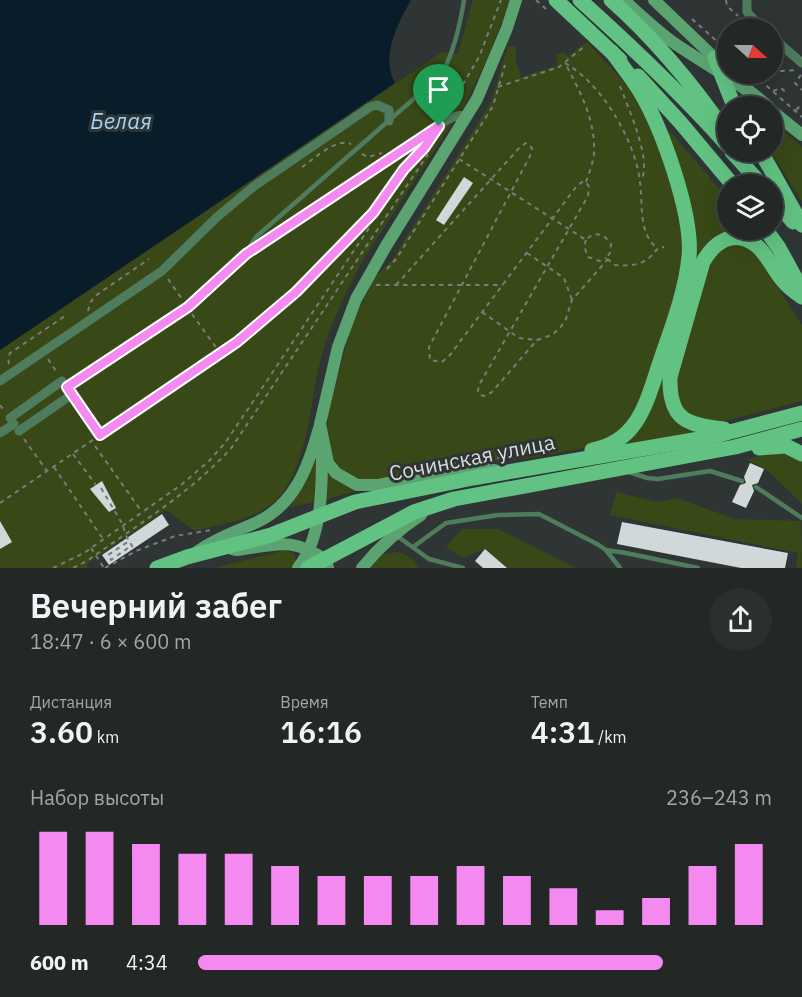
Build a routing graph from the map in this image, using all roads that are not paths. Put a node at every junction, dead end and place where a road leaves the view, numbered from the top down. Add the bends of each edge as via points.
1 (464, 0) edge
2 (516, 0) edge
3 (556, 0) edge
4 (580, 0) edge
5 (654, 0) edge
6 (747, 0) edge
7 (617, 2) edge
8 (753, 18) edge
9 (598, 27) junction
10 (783, 49) edge
11 (612, 52) junction
12 (717, 58) edge
13 (717, 61) edge
14 (799, 67) edge
15 (743, 84) edge
16 (755, 96) edge
17 (467, 116) junction
18 (717, 119) edge
19 (783, 120) edge
20 (389, 121) junction
21 (717, 134) edge
22 (802, 135) edge
23 (741, 162) edge
24 (767, 162) edge
25 (723, 174) edge
26 (753, 174) edge
27 (783, 210) edge
28 (802, 225) edge
29 (802, 234) edge
30 (773, 240) edge
31 (246, 254) junction
32 (802, 290) edge
33 (802, 297) edge
34 (0, 381) edge
35 (67, 388) junction
36 (802, 413) edge
37 (14, 424) junction
38 (320, 424) junction
39 (802, 429) edge
40 (733, 430) junction
41 (0, 434) edge
42 (322, 439) junction
43 (735, 447) junction
44 (802, 454) edge
45 (539, 466) junction
46 (621, 469) junction
47 (503, 473) junction
48 (742, 480) dead end
49 (756, 487) dead end
50 (432, 505) junction
51 (802, 518) edge
52 (317, 523) junction
53 (395, 534) junction
54 (290, 543) junction
55 (225, 547) junction
56 (413, 547) junction
57 (309, 549) junction
58 (606, 550) junction
59 (188, 557) junction
60 (666, 561) junction
61 (327, 564) edge
62 (302, 567) edge
63 (157, 568) edge
64 (362, 568) edge
65 (463, 568) edge
66 (620, 568) edge
67 (661, 568) edge
68 (698, 568) edge

1 - 20 lane via 450,58 442,74
2 - 17 street via 489,72
3 - 9 main road
4 - 9 main road
5 - 12 street
6 - 8 street via 747,12
7 - 13 street via 675,43
7 - 18 main road
9 - 11 main road
9 - 21 main road
10 - 14 street
11 - 25 main road via 647,85
11 - 45 main road via 640,92 661,134 686,215 689,238 685,278 647,399 627,435 599,449 557,457
15 - 16 street
17 - 31 street via 452,117
17 - 38 street via 356,299 338,347
19 - 22 street
20 - 31 lane via 256,237
20 - 34 street via 389,110 377,105 370,107 253,187 162,271
23 - 26 main road
24 - 28 main road
27 - 29 main road
30 - 32 main road
31 - 35 street via 188,307
33 - 40 main road via 785,284 756,245 746,240 717,243 707,256 670,377 670,395 675,411 684,420
35 - 37 street
35 - 37 street
36 - 40 main road, Сочинская улица
37 - 41 street
38 - 42 street
38 - 59 street via 305,472 289,497 271,514 210,542
39 - 43 main road, Сочинская улица
40 - 45 main road, Сочинская улица
42 - 47 street via 328,463 336,473 357,485 378,485 467,466
42 - 52 street
43 - 44 main road via 786,446
43 - 46 main road, Сочинская улица
45 - 47 main road, Сочинская улица
46 - 48 lane via 647,478 710,471
46 - 50 main road, Сочинская улица
47 - 52 main road, Сочинская улица via 355,502
49 - 51 lane
50 - 53 street
50 - 61 main road, Сочинская улица
52 - 55 main road, Сочинская улица
52 - 57 street
52 - 61 street via 318,551
53 - 56 lane
53 - 64 street
54 - 55 street via 237,550
54 - 57 street
54 - 62 street via 300,552
55 - 59 main road, Сочинская улица
56 - 58 lane via 446,524 498,515 539,514
56 - 65 lane via 429,559
57 - 61 street
57 - 62 street
58 - 60 lane
58 - 66 lane
59 - 63 main road, Сочинская улица
60 - 67 lane
60 - 68 lane
61 - 62 main road, Сочинская улица

